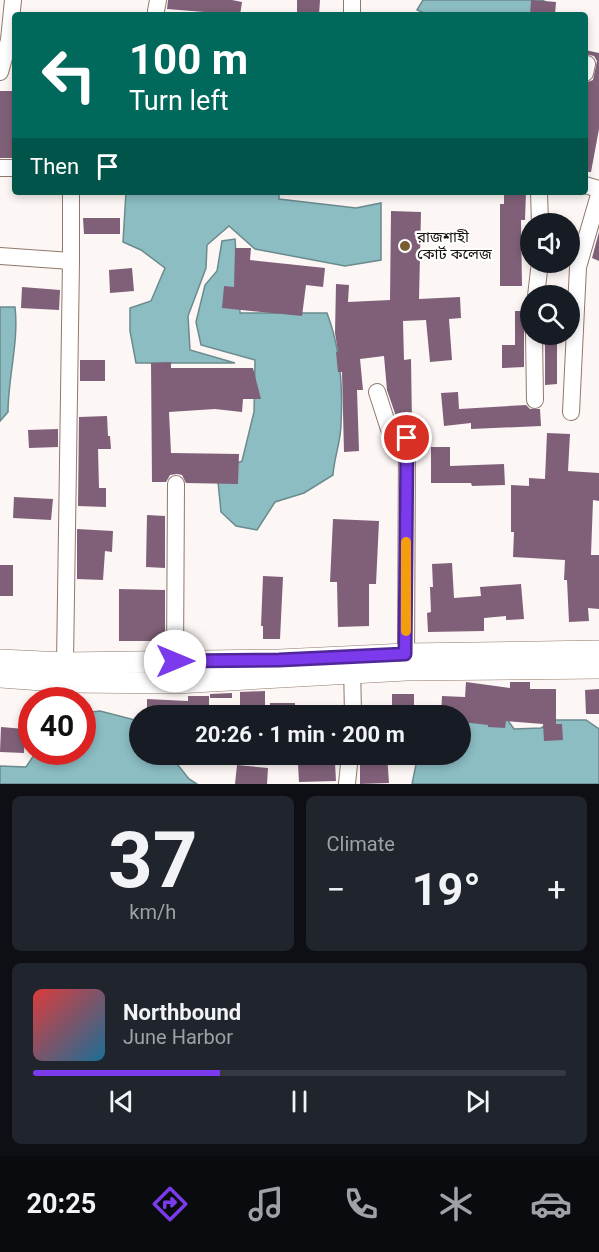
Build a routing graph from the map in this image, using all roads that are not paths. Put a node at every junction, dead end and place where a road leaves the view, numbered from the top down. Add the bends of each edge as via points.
1 (12, 41) edge
2 (0, 72) edge
3 (71, 195) edge
4 (540, 195) edge
5 (599, 195) edge
6 (540, 213) edge
7 (0, 256) edge
8 (71, 261) junction
9 (534, 345) edge
10 (376, 392) dead end
11 (535, 400) dead end
12 (571, 412) dead end
13 (176, 484) dead end
14 (599, 651) edge
15 (0, 660) edge
16 (175, 661) junction
17 (406, 662) junction
18 (65, 663) junction
19 (352, 665) junction
20 (599, 668) edge
21 (0, 678) edge
22 (353, 705) edge
23 (349, 765) edge
24 (347, 784) edge

1 - 2 street
3 - 8 street
4 - 6 street
5 - 12 street via 578,267
7 - 8 street
8 - 18 street
9 - 11 street
10 - 17 street via 389,429 407,438
13 - 16 street
14 - 17 street
15 - 18 street
16 - 18 street
16 - 19 street via 279,660
17 - 19 street
17 - 20 street
19 - 21 street via 176,682
19 - 22 street
23 - 24 street

